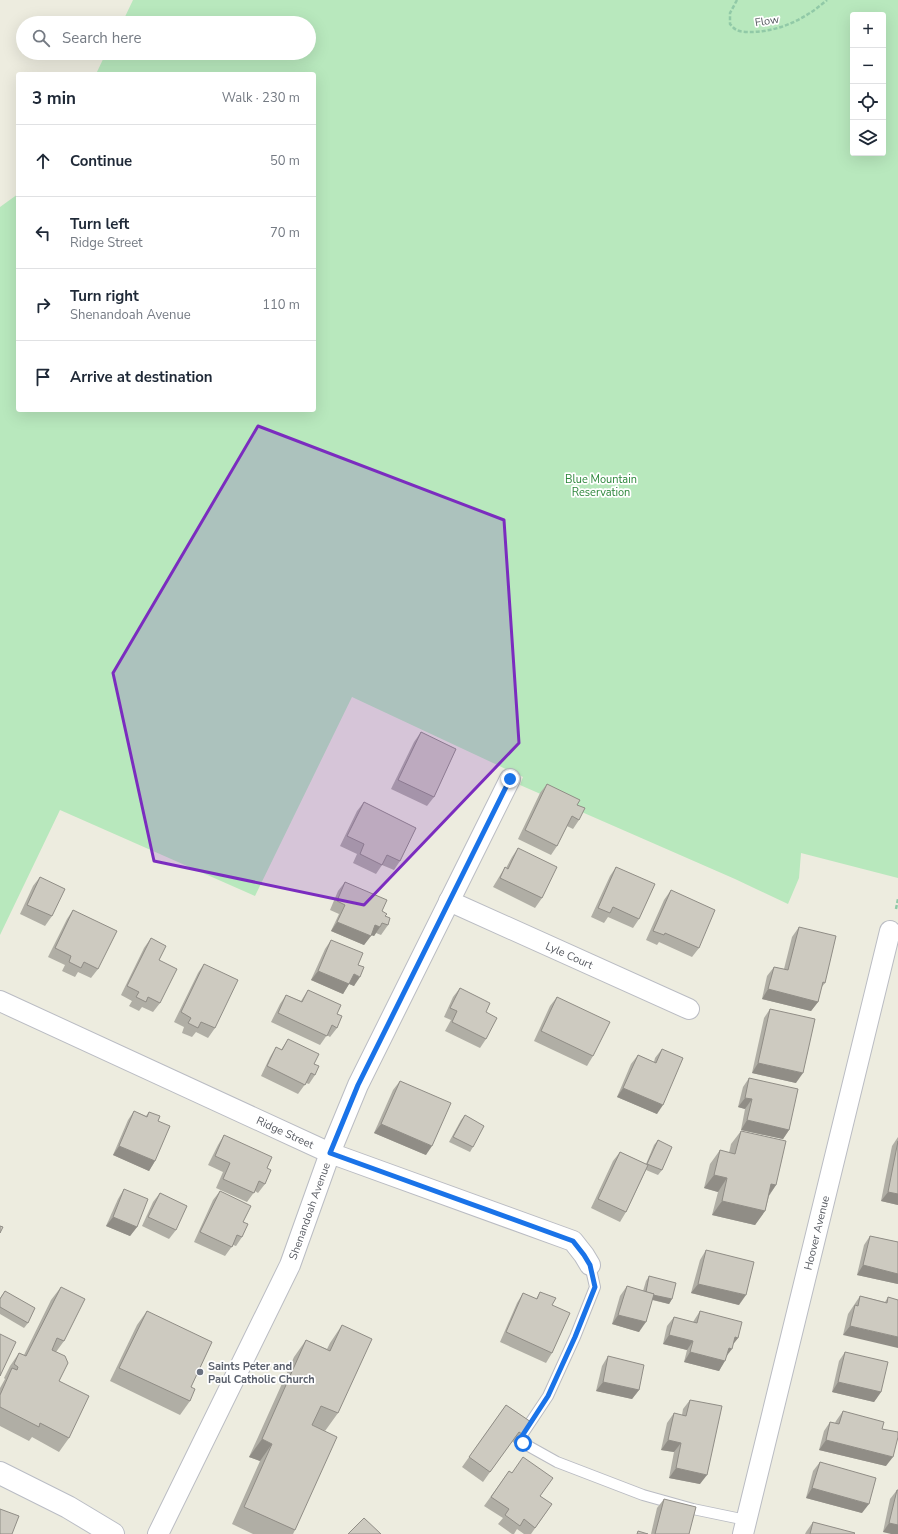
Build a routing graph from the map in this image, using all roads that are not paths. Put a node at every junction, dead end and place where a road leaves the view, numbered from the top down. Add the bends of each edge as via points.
1 (510, 779) dead end
2 (449, 901) junction
3 (890, 931) dead end
4 (0, 1001) edge
5 (689, 1009) dead end
6 (330, 1153) junction
7 (590, 1265) joint
8 (0, 1473) edge
9 (744, 1527) edge
10 (112, 1534) edge
11 (158, 1534) edge

1 - 2 street, Shenandoah Avenue
2 - 5 street, Lyle Court
2 - 6 street, Shenandoah Avenue via 358,1085
3 - 9 street, Hoover Avenue
4 - 6 street, Ridge Street
6 - 7 street, Ridge Street via 573,1241
6 - 11 street, Shenandoah Avenue via 290,1265
7 - 9 lane via 595,1287 548,1396 522,1436 523,1443 557,1462 643,1495
8 - 10 street via 68,1507

